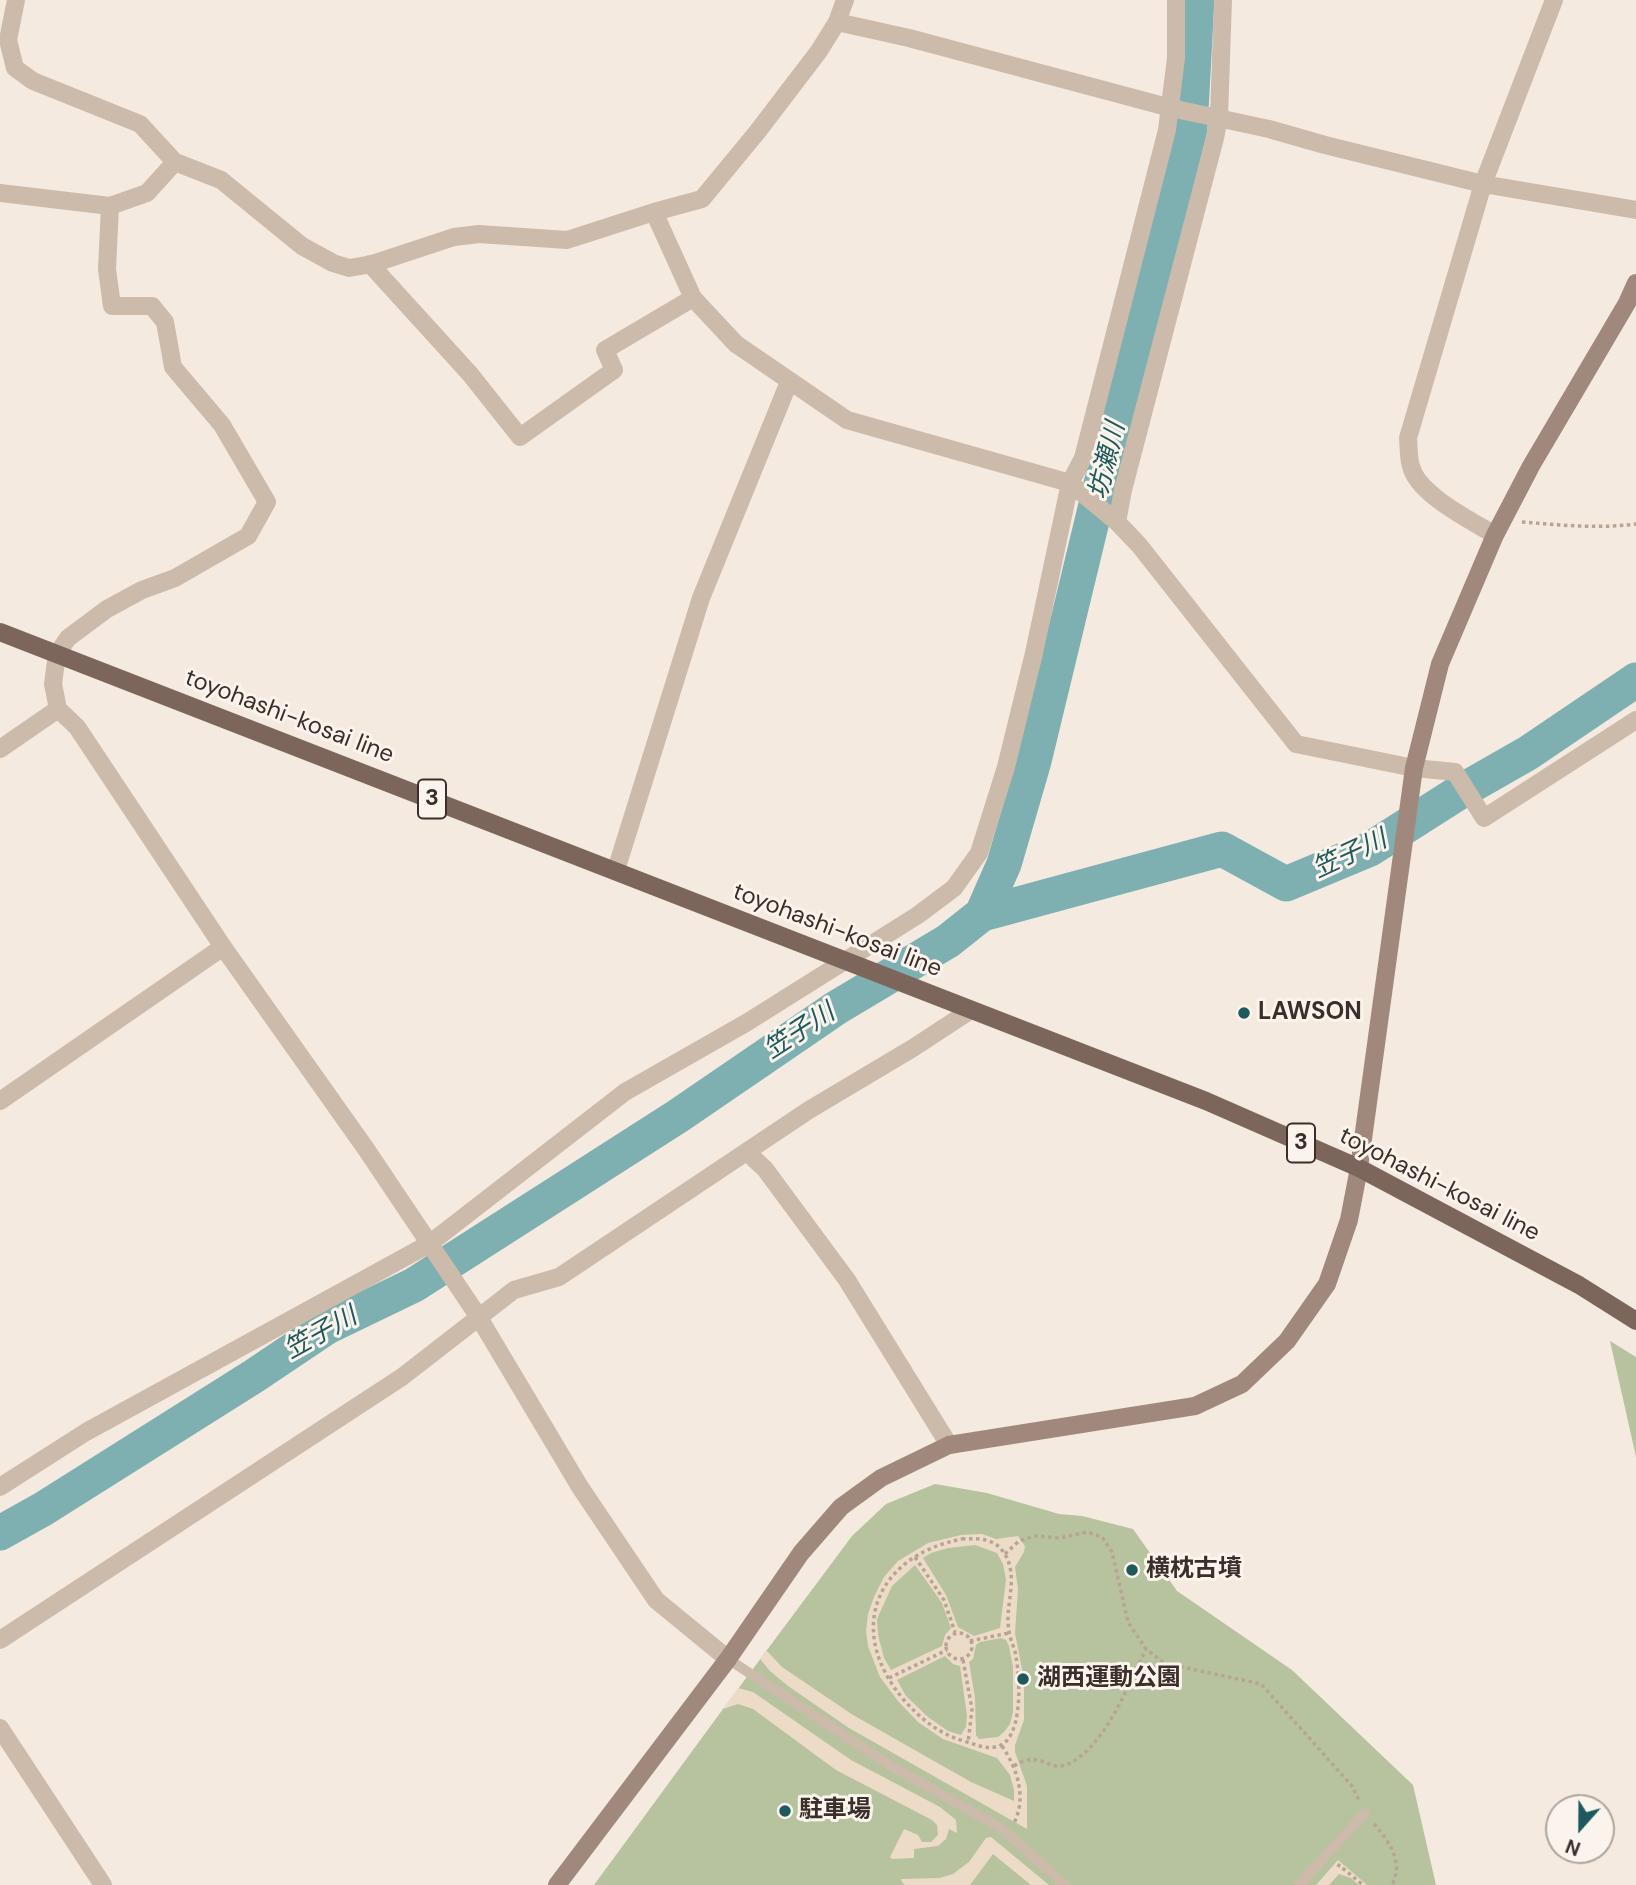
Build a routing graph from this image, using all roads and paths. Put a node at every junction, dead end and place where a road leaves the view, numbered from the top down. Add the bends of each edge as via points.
1 (16, 0) edge
2 (845, 0) edge
3 (1176, 0) edge
4 (1223, 0) edge
5 (1554, 0) edge
6 (838, 22) junction
7 (1175, 109) junction
8 (1215, 117) junction
9 (175, 162) junction
10 (1483, 184) junction
11 (0, 193) edge
12 (110, 206) junction
13 (1636, 210) edge
14 (653, 212) junction
15 (370, 264) junction
16 (1636, 283) edge
17 (693, 298) junction
18 (789, 382) junction
19 (1075, 487) junction
20 (1113, 519) junction
21 (1636, 524) edge
22 (1499, 528) junction
23 (0, 632) edge
24 (57, 654) junction
25 (58, 709) junction
26 (1636, 720) edge
27 (0, 750) edge
28 (1414, 768) junction
29 (617, 870) junction
30 (223, 947) junction
31 (843, 961) junction
32 (971, 1010) junction
33 (0, 1101) edge
34 (748, 1153) junction
35 (1359, 1168) junction
36 (429, 1244) junction
37 (475, 1311) junction
38 (1634, 1314) edge
39 (948, 1445) junction
40 (0, 1487) edge
41 (1005, 1554) junction
42 (915, 1557) junction
43 (955, 1632) junction
44 (1009, 1633) junction
45 (0, 1640) edge
46 (970, 1640) junction
47 (1146, 1649) junction
48 (947, 1650) junction
49 (728, 1659) junction
50 (963, 1660) junction
51 (888, 1679) junction
52 (0, 1728) edge
53 (968, 1743) junction
54 (1002, 1746) junction
55 (1014, 1766) junction
56 (1365, 1813) junction
57 (1007, 1833) junction
58 (1331, 1875) dead end
59 (103, 1885) edge
60 (557, 1885) edge
61 (1065, 1885) edge
62 (1298, 1885) edge
63 (1363, 1885) edge
64 (1392, 1885) edge

1 - 9 street via 8,40 15,68 33,81 140,124
2 - 6 street
3 - 7 street
4 - 8 street
5 - 10 street
6 - 7 street
6 - 14 street via 702,199
7 - 8 street
7 - 19 street
8 - 10 street
8 - 20 street via 1194,224
9 - 12 street via 147,193
9 - 15 street via 221,180 302,246 333,263 349,268
10 - 13 street
10 - 22 street via 1408,438 1411,468 1430,493 1451,509
11 - 12 street
12 - 24 street via 107,269 111,306 152,306 165,322 173,367 222,425 267,502 248,536 175,578 107,609 68,638
14 - 15 street via 567,240 478,234 454,237
14 - 17 street
15 - 17 street via 520,437 614,370 605,350
16 - 22 street
17 - 18 street via 736,344
18 - 19 street via 847,420
18 - 29 street via 701,598
19 - 20 street
19 - 31 street via 1006,767 979,853 954,888
20 - 28 street via 1139,545 1296,744
21 - 22 path
22 - 28 street via 1440,664
23 - 24 main road, toyohashi-kosai line / 3
24 - 25 street via 53,684
24 - 29 main road, toyohashi-kosai line / 3
25 - 27 street
25 - 30 street via 77,727
26 - 28 street via 1484,818 1455,772
28 - 35 street
29 - 31 main road, toyohashi-kosai line / 3
30 - 33 street
30 - 36 street
31 - 32 main road, toyohashi-kosai line / 3
31 - 36 street via 625,1092
32 - 34 street
32 - 35 main road, toyohashi-kosai line / 3 via 1206,1101
34 - 37 street via 559,1278 514,1290
34 - 39 street via 847,1280
35 - 38 main road, toyohashi-kosai line / 3
35 - 39 street via 1349,1220 1327,1284 1287,1341 1242,1384 1195,1406
36 - 37 street
36 - 40 street via 86,1432
37 - 45 street via 402,1377
37 - 49 street via 580,1488 656,1600
39 - 49 street via 881,1478 841,1507 801,1553
41 - 42 path via 988,1541 962,1539 923,1550
41 - 44 path via 1011,1585
41 - 47 path via 1024,1538 1035,1536 1060,1538 1087,1532 1102,1537 1112,1552 1128,1622
42 - 43 path via 944,1600
42 - 51 path via 888,1581 874,1610 873,1639
43 - 46 path
43 - 48 path via 947,1639
44 - 46 path
44 - 54 path via 1017,1662 1018,1700 1013,1730
46 - 50 path via 970,1651
47 - 55 path via 1090,1747 1061,1766 1033,1759
47 - 56 path via 1164,1663 1261,1684 1352,1786
48 - 50 path
48 - 51 path
49 - 57 lane via 891,1766
49 - 60 street
50 - 53 path via 972,1709
51 - 53 path via 916,1714
52 - 59 street
53 - 54 path
54 - 55 path
55 - 57 path via 1020,1804
56 - 62 lane
56 - 64 path via 1391,1847 1397,1864
57 - 61 lane
58 - 63 path via 1339,1865

